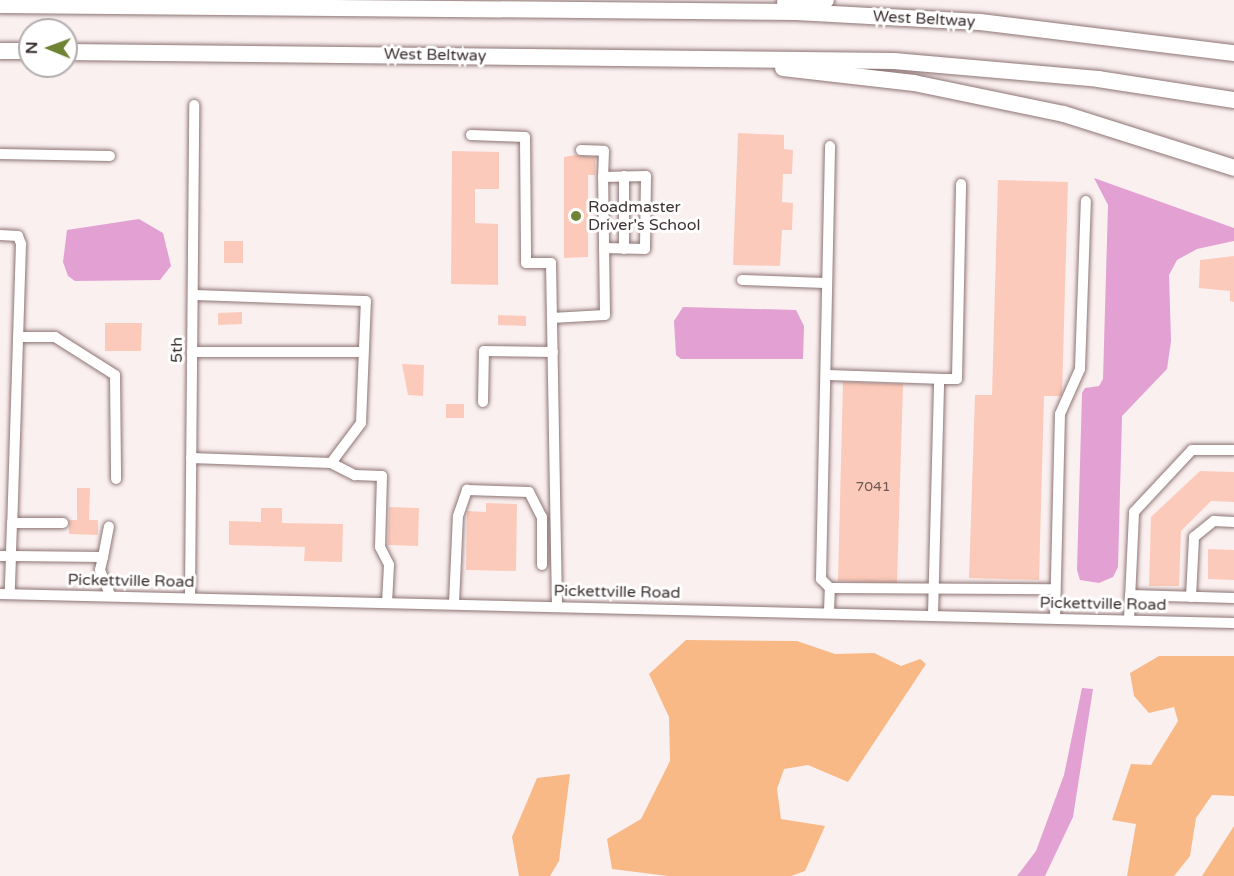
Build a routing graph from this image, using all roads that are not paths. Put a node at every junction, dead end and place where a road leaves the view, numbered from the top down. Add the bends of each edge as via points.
1 (826, 0) edge
2 (0, 5) edge
3 (645, 10) junction
4 (0, 51) edge
5 (18, 51) edge
6 (78, 52) edge
7 (1234, 53) edge
8 (681, 57) junction
9 (1234, 100) edge
10 (194, 105) dead end
11 (471, 135) dead end
12 (830, 146) dead end
13 (581, 150) dead end
14 (0, 154) edge
15 (110, 156) dead end
16 (1234, 168) edge
17 (624, 176) junction
18 (603, 177) junction
19 (961, 184) dead end
20 (1086, 201) dead end
21 (0, 235) edge
22 (604, 248) junction
23 (624, 249) junction
24 (742, 280) dead end
25 (827, 283) junction
26 (193, 295) junction
27 (552, 318) junction
28 (18, 337) junction
29 (192, 352) junction
30 (362, 352) junction
31 (554, 352) junction
32 (826, 375) junction
33 (939, 379) junction
34 (483, 402) dead end
35 (1234, 450) edge
36 (191, 458) junction
37 (332, 463) junction
38 (116, 479) dead end
39 (1234, 522) edge
40 (12, 523) junction
41 (63, 523) dead end
42 (109, 527) dead end
43 (5, 556) edge
44 (103, 557) junction
45 (542, 565) dead end
46 (830, 588) junction
47 (934, 589) junction
48 (1055, 589) junction
49 (5, 594) edge
50 (1130, 595) junction
51 (110, 596) junction
52 (190, 596) junction
53 (1191, 597) junction
54 (1234, 598) edge
55 (387, 601) junction
56 (454, 603) junction
57 (557, 606) junction
58 (829, 612) junction
59 (933, 615) junction
60 (1054, 618) junction
61 (1129, 620) junction
62 (1234, 623) edge

1 - 3 highway via 696,3
2 - 3 highway, West Beltway
3 - 7 highway, West Beltway via 935,18 1127,37
4 - 5 highway
6 - 8 highway, West Beltway
8 - 9 highway, West Beltway via 944,64 1098,79
8 - 16 highway via 936,88 1064,114
10 - 26 street, 5th
11 - 27 street via 525,137 526,263 551,263
12 - 25 street
13 - 18 street via 604,151
14 - 15 street
17 - 18 street
17 - 23 street
17 - 23 street via 646,176 645,249
18 - 22 street
19 - 33 street via 957,379
20 - 48 street via 1080,369 1060,414
21 - 28 street via 21,239
22 - 23 street
22 - 27 street via 605,315
24 - 25 street
25 - 32 street
26 - 29 street, 5th
26 - 30 street via 366,301
27 - 31 street
28 - 38 street via 55,337 115,375
28 - 40 street
29 - 30 street
29 - 36 street, 5th
30 - 37 street via 361,423
31 - 34 street via 484,351
31 - 57 street
32 - 33 street
32 - 46 street via 821,579
33 - 47 street
35 - 50 street via 1192,450 1134,512
36 - 37 street
36 - 52 street, 5th
37 - 55 street via 355,475 382,477 380,547 389,565
39 - 53 street via 1214,521 1194,537
40 - 41 street
40 - 43 street
42 - 44 street
43 - 44 street
43 - 49 street
44 - 51 street via 100,570
45 - 56 street via 543,517 529,492 467,490 458,516
46 - 47 street
46 - 58 street
47 - 48 street
47 - 59 street
48 - 60 street
49 - 51 street, Pickettville Road
50 - 53 street
50 - 61 street
51 - 52 street, Pickettville Road
52 - 55 street, Pickettville Road
53 - 54 street
55 - 56 street, Pickettville Road
56 - 57 street, Pickettville Road
57 - 58 street, Pickettville Road
58 - 59 street, Pickettville Road
59 - 60 street, Pickettville Road
60 - 61 street, Pickettville Road
61 - 62 street, Pickettville Road

